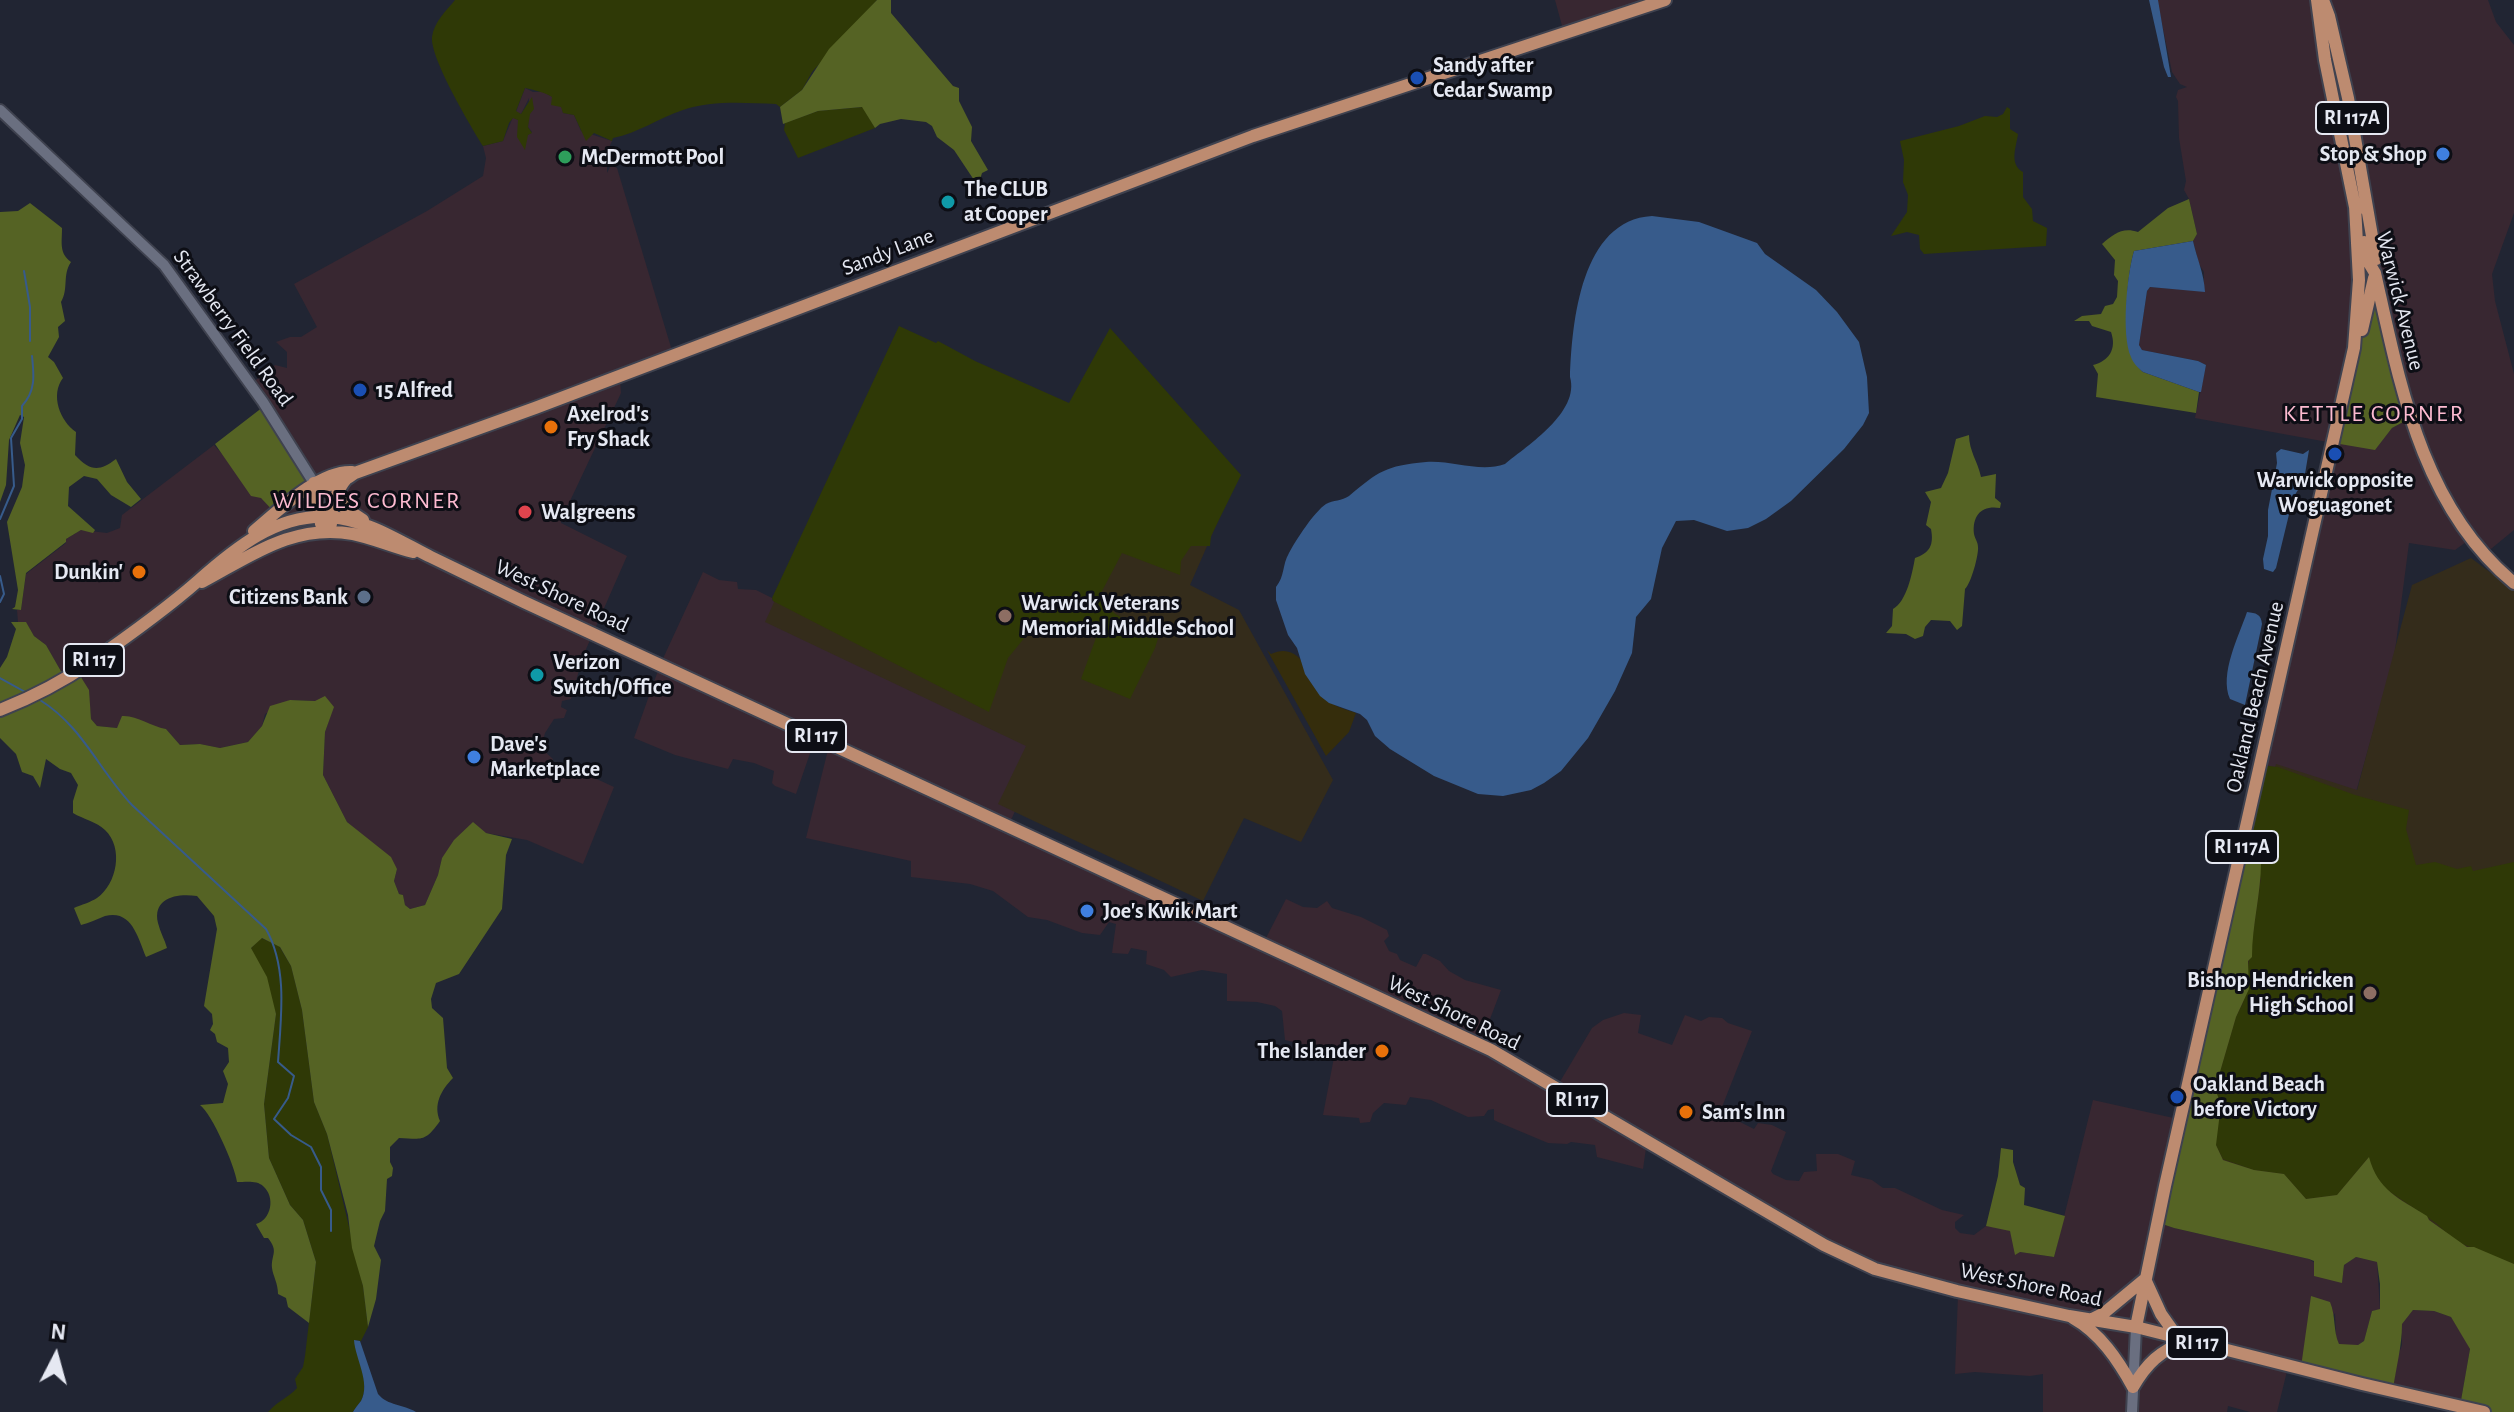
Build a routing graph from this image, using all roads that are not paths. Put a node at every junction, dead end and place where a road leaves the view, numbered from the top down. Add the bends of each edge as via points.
1 (1665, 0) edge
2 (2317, 0) edge
3 (2323, 0) edge
4 (0, 110) edge
5 (2355, 206) junction
6 (2376, 268) junction
7 (2349, 367) junction
8 (352, 475) junction
9 (314, 483) junction
10 (338, 494) junction
11 (326, 524) junction
12 (379, 530) junction
13 (235, 548) junction
14 (432, 557) junction
15 (2514, 583) edge
16 (178, 595) junction
17 (0, 710) edge
18 (2145, 1279) junction
19 (2069, 1316) junction
20 (2092, 1319) junction
21 (2136, 1327) junction
22 (2183, 1340) junction
23 (2133, 1387) junction
24 (2132, 1412) edge
25 (2484, 1412) edge

1 - 8 main road, Sandy Lane via 1253,136
2 - 5 main road, Warwick Avenue / RI 117A
3 - 6 main road, Warwick Avenue / RI 117A via 2348,98
4 - 9 street, Strawberry Field Road via 164,265
5 - 6 main road, Warwick Avenue via 2369,263
5 - 7 main road, Oakland Beach Avenue / RI 117A via 2359,280
6 - 7 main road, Oakland Beach Avenue / RI 117A
6 - 15 main road, Warwick Avenue via 2404,398 2423,455 2472,537
7 - 18 main road, Oakland Beach Avenue / RI 117A
8 - 9 main road, Sandy Lane via 342,472
8 - 10 main road
9 - 11 main road
9 - 13 main road, Sandy Lane
10 - 11 main road
10 - 12 main road via 348,511
11 - 12 main road, West Shore Road / RI 117
11 - 13 main road, West Shore Road / RI 117 via 289,523
11 - 14 main road, West Shore Road / RI 117
11 - 16 main road, West Shore Road / RI 117 via 278,541
12 - 14 main road, West Shore Road / RI 117
13 - 16 main road, West Shore Road / RI 117
14 - 19 main road, West Shore Road / RI 117 via 1491,1050 1847,1257 1893,1274
16 - 17 main road, West Shore Road / RI 117 via 68,678
18 - 20 main road
18 - 21 main road, Oakland Beach Avenue / RI 117A
18 - 22 main road via 2161,1314
19 - 20 main road, West Shore Road / RI 117
19 - 23 main road via 2104,1344
20 - 21 main road, West Shore Road / RI 117
21 - 22 main road, West Shore Road / RI 117
21 - 23 street, Oakland Beach Avenue
22 - 23 main road via 2148,1363
22 - 25 main road, West Shore Road / RI 117
23 - 24 street, Oakland Beach Avenue

